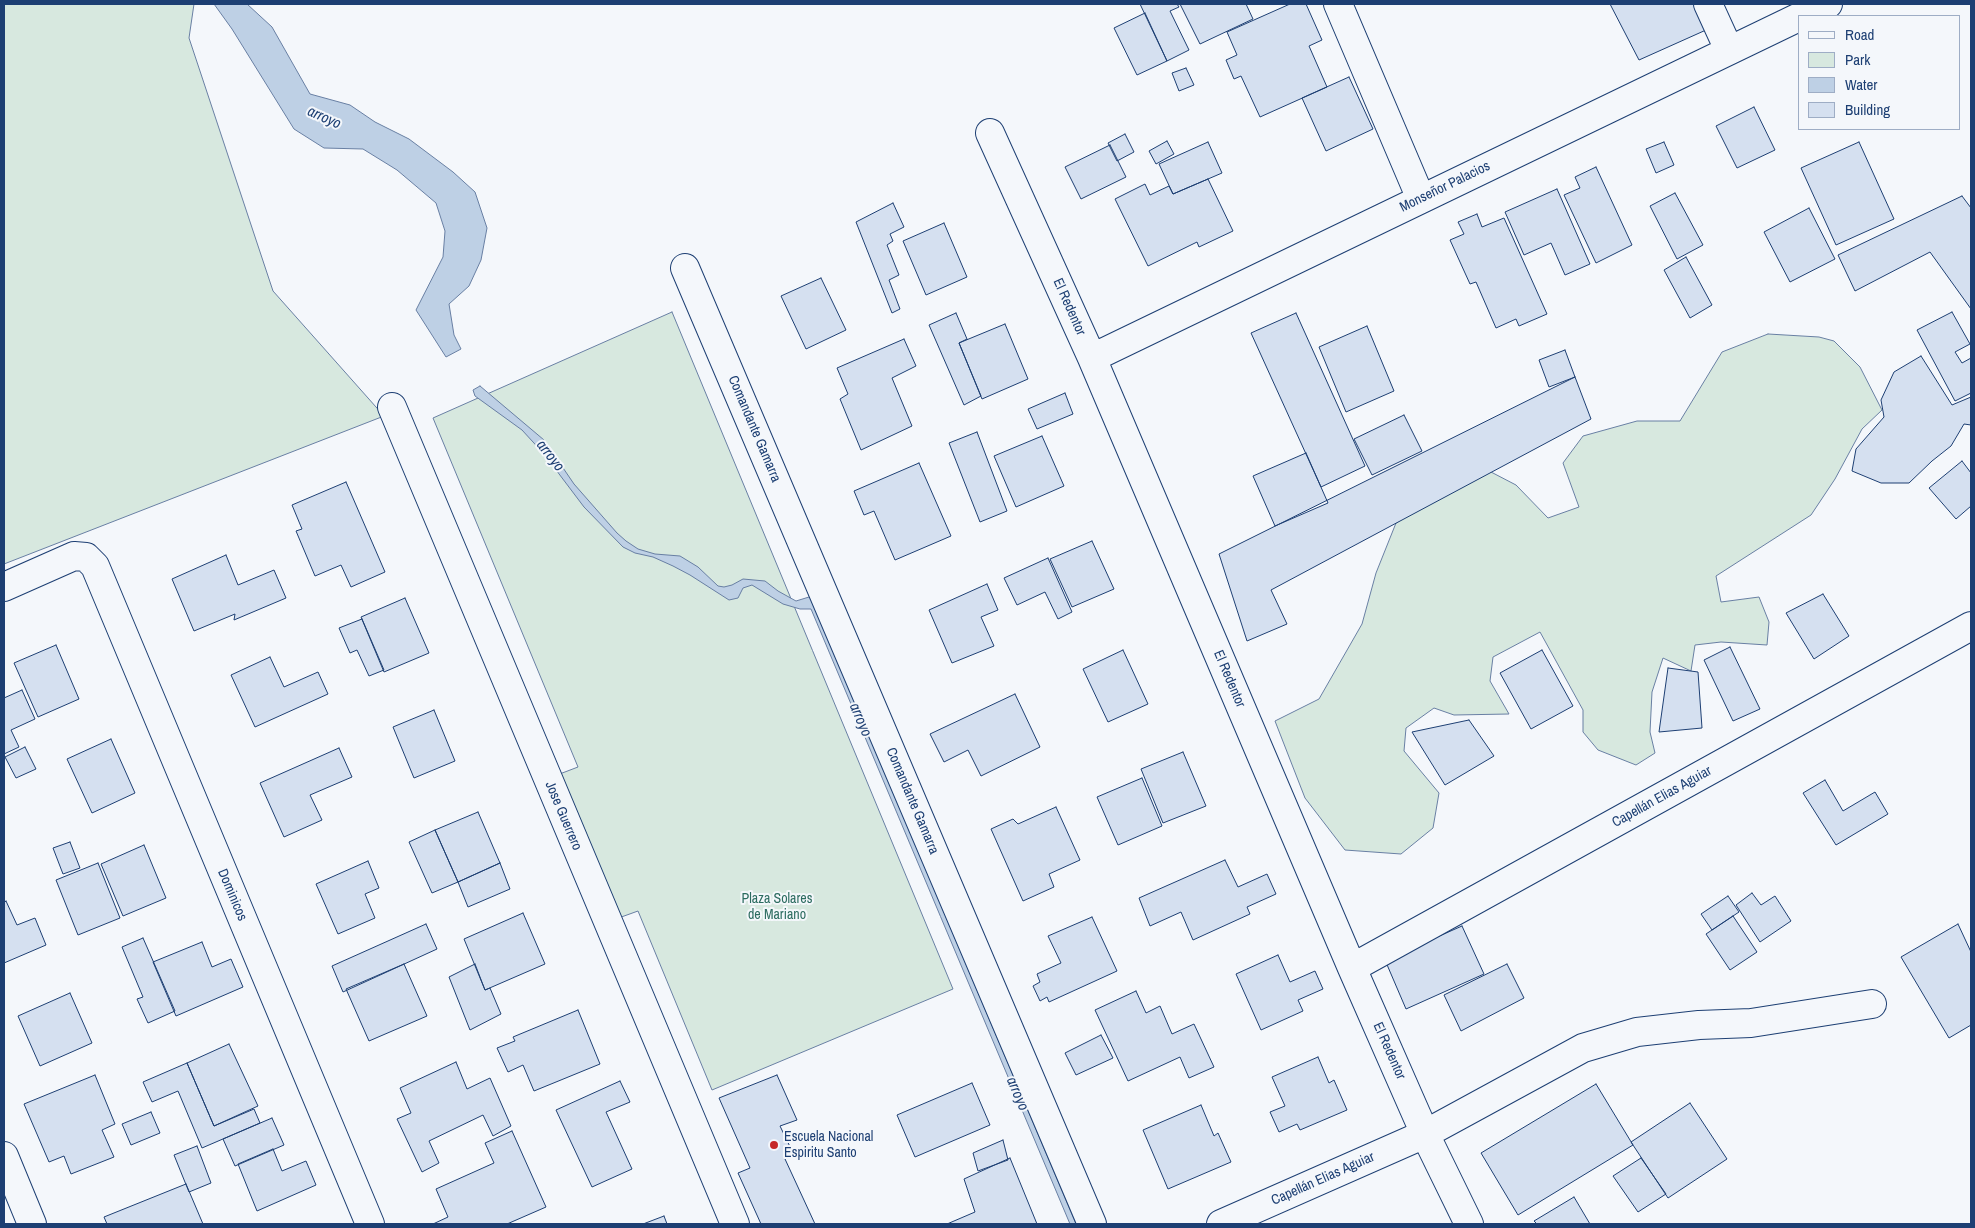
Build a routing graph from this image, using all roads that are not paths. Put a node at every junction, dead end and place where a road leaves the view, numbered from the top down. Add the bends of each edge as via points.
1 (1338, 4) edge
2 (1708, 4) edge
3 (1828, 4) edge
4 (1804, 15) edge
5 (1798, 18) edge
6 (1728, 50) junction
7 (990, 133) dead end
8 (1421, 198) junction
9 (685, 268) dead end
10 (1092, 358) junction
11 (392, 407) dead end
12 (4, 588) edge
13 (1971, 626) edge
14 (1352, 968) junction
15 (1872, 1004) dead end
16 (1425, 1134) junction
17 (4, 1156) edge
18 (32, 1224) edge
19 (370, 1224) edge
20 (735, 1224) edge
21 (1092, 1224) edge
22 (1221, 1224) edge
23 (1469, 1224) edge

1 - 8 street
2 - 6 street
3 - 4 street, Monseñor Palacios
5 - 6 street, Monseñor Palacios
6 - 8 street, Monseñor Palacios
7 - 10 street, El Redentor
8 - 10 street, Monseñor Palacios
9 - 21 street, Comandante Gamarra
10 - 14 street, El Redentor
11 - 20 street, Jose Guerrero
12 - 19 street, Dominicos via 74,556 86,557 95,566
13 - 14 street, Capellán Elias Aguiar
14 - 16 street, El Redentor
15 - 16 street, Capellán Elias Aguiar via 1751,1023 1637,1032 1584,1048
16 - 22 street, Capellán Elias Aguiar
16 - 23 street, El Redentor
17 - 18 street

